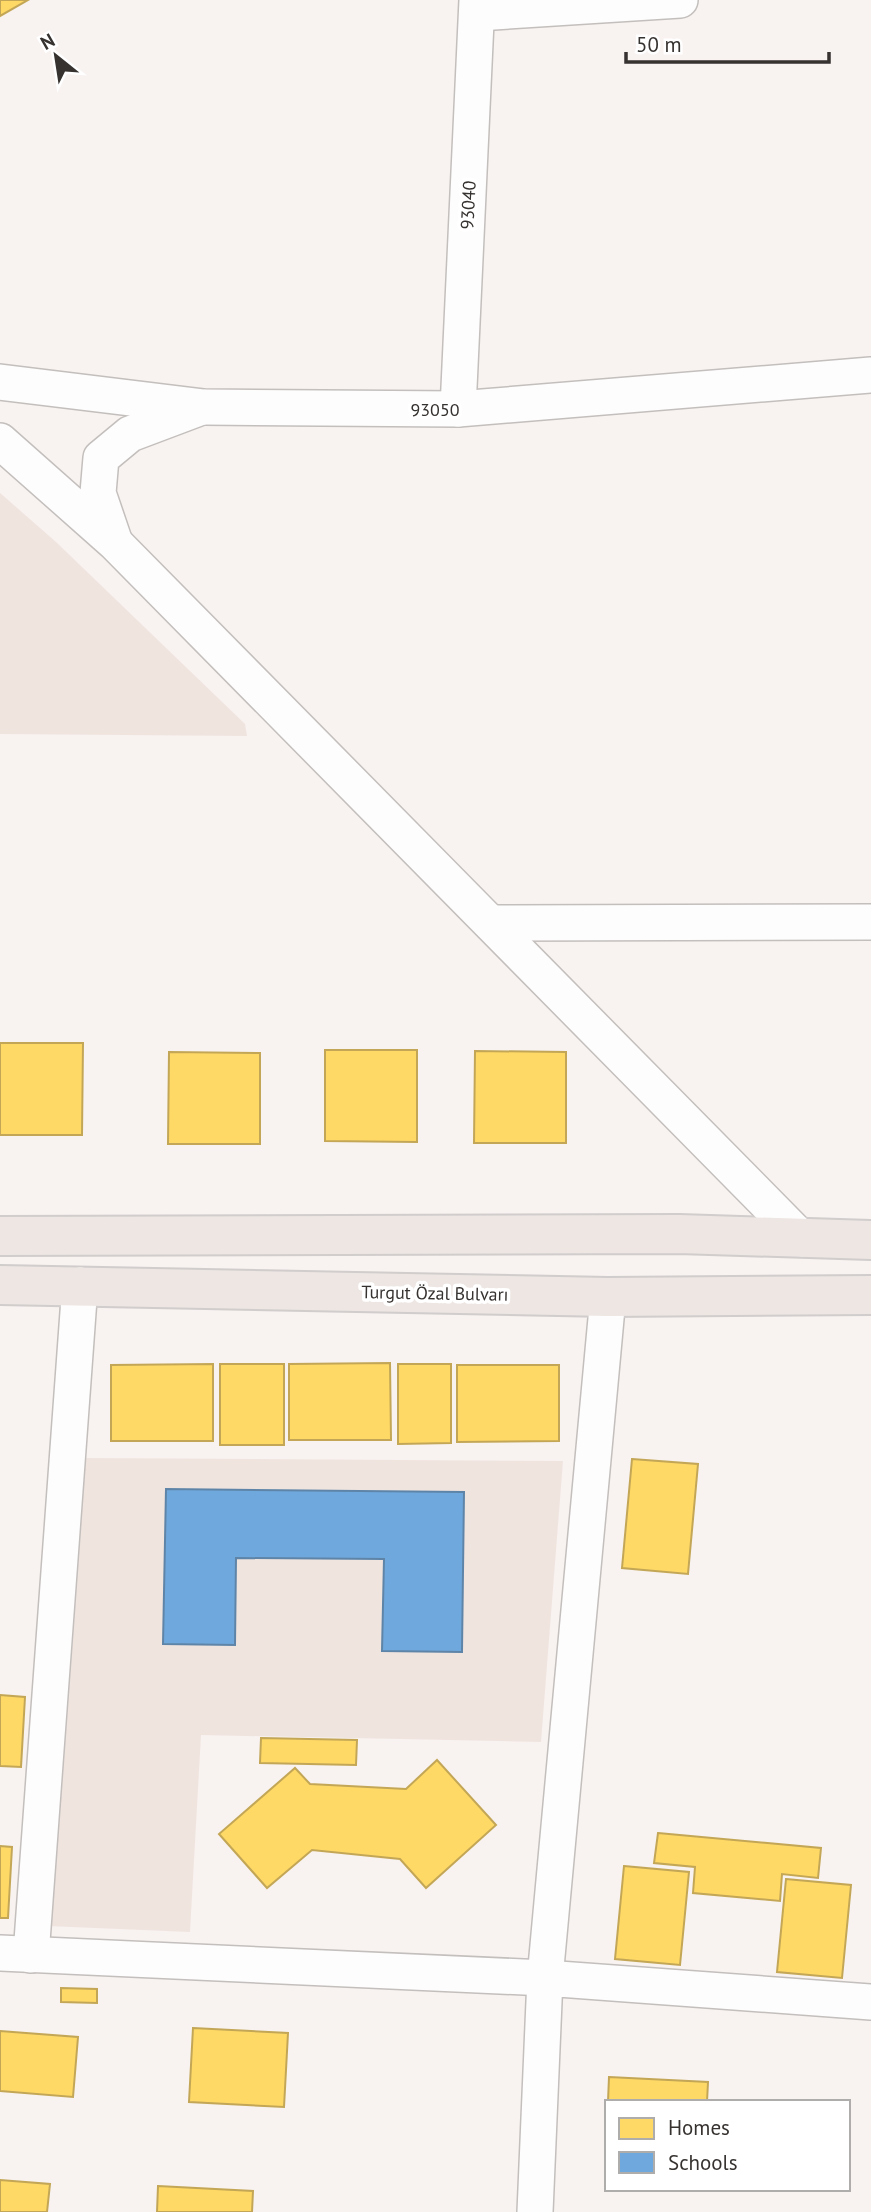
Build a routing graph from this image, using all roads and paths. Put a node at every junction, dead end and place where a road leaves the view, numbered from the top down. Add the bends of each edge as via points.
1 (680, 0) edge
2 (477, 6) edge
3 (871, 376) edge
4 (0, 382) edge
5 (204, 407) junction
6 (458, 409) junction
7 (0, 441) edge
8 (115, 543) junction
9 (871, 922) edge
10 (491, 923) junction
11 (0, 1236) edge
12 (802, 1239) junction
13 (871, 1240) edge
14 (0, 1284) edge
15 (80, 1285) junction
16 (608, 1297) junction
17 (868, 1297) edge
18 (15, 1954) edge
19 (545, 1978) junction
20 (871, 2002) edge
21 (534, 2212) edge

1 - 2 street
2 - 6 street, 93040
3 - 6 street, 93050
4 - 5 street, 93050
5 - 6 street, 93050
5 - 8 street via 130,434 101,458 98,493
7 - 8 street
8 - 10 street
9 - 10 street
10 - 12 street
11 - 12 main road via 679,1234
12 - 13 main road
14 - 15 main road, Turgut Özal Bulvarı
15 - 16 main road, Turgut Özal Bulvarı
15 - 18 street
16 - 17 main road, Turgut Özal Bulvarı
16 - 19 street
18 - 19 street
19 - 20 street
19 - 21 street

